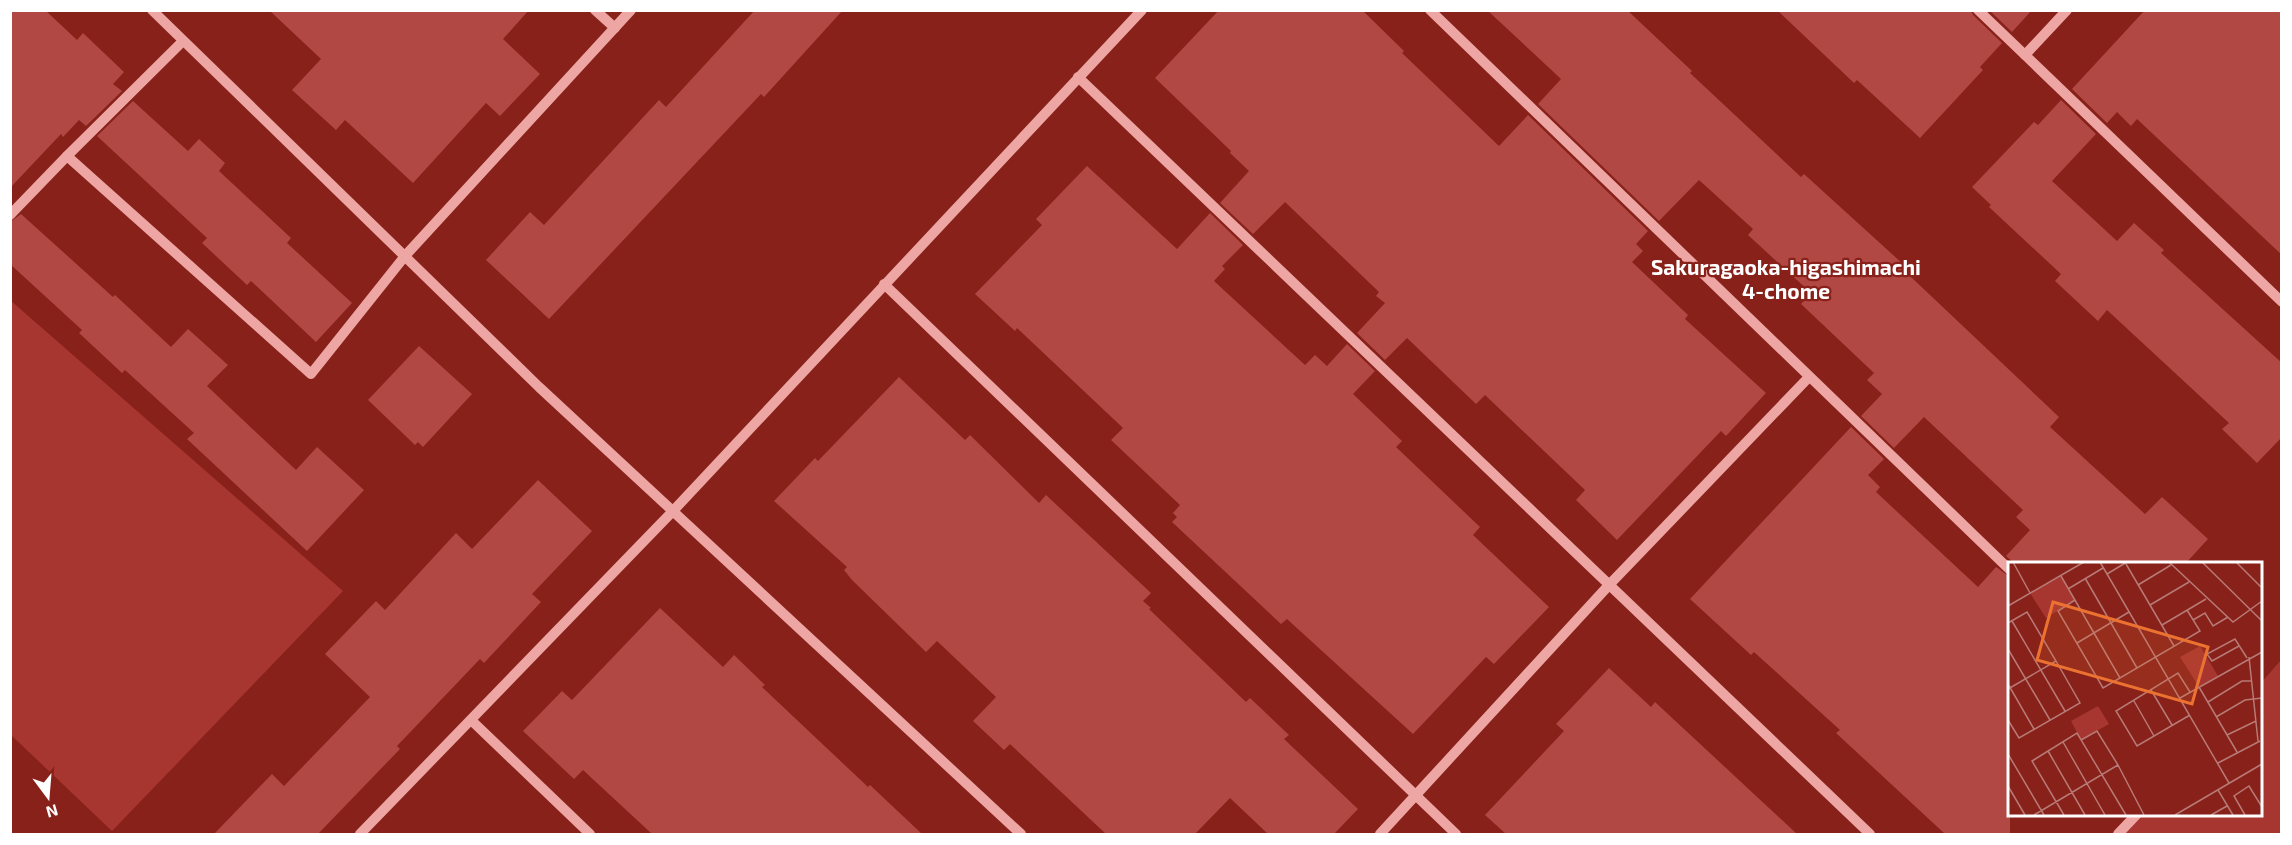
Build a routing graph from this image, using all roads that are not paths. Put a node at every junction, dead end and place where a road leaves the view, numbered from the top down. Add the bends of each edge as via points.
1 (152, 10) edge
2 (595, 10) edge
3 (631, 10) edge
4 (1142, 10) edge
5 (1430, 10) edge
6 (1978, 10) edge
7 (2067, 10) edge
8 (615, 28) junction
9 (183, 41) junction
10 (2025, 55) junction
11 (1078, 77) junction
12 (67, 156) junction
13 (10, 215) edge
14 (405, 256) junction
15 (885, 284) junction
16 (2282, 302) edge
17 (1809, 377) junction
18 (673, 510) junction
19 (2008, 568) edge
20 (1609, 585) junction
21 (471, 720) junction
22 (1416, 796) junction
23 (2135, 815) edge
24 (360, 834) edge
25 (590, 834) edge
26 (1021, 834) edge
27 (1380, 834) edge
28 (1456, 834) edge
29 (1870, 834) edge
30 (2118, 834) edge

1 - 9 street
2 - 8 street
3 - 8 street
4 - 11 street
5 - 17 street
6 - 10 street
7 - 10 street
8 - 14 street
9 - 12 street
9 - 14 street
10 - 16 street
11 - 15 street
11 - 20 street
12 - 13 street
12 - 14 street via 311,374
14 - 18 street
15 - 18 street
15 - 22 street
17 - 19 street
17 - 20 street
18 - 21 street
18 - 26 street
20 - 22 street
20 - 29 street
21 - 24 street
21 - 25 street
22 - 27 street
22 - 28 street
23 - 30 street

